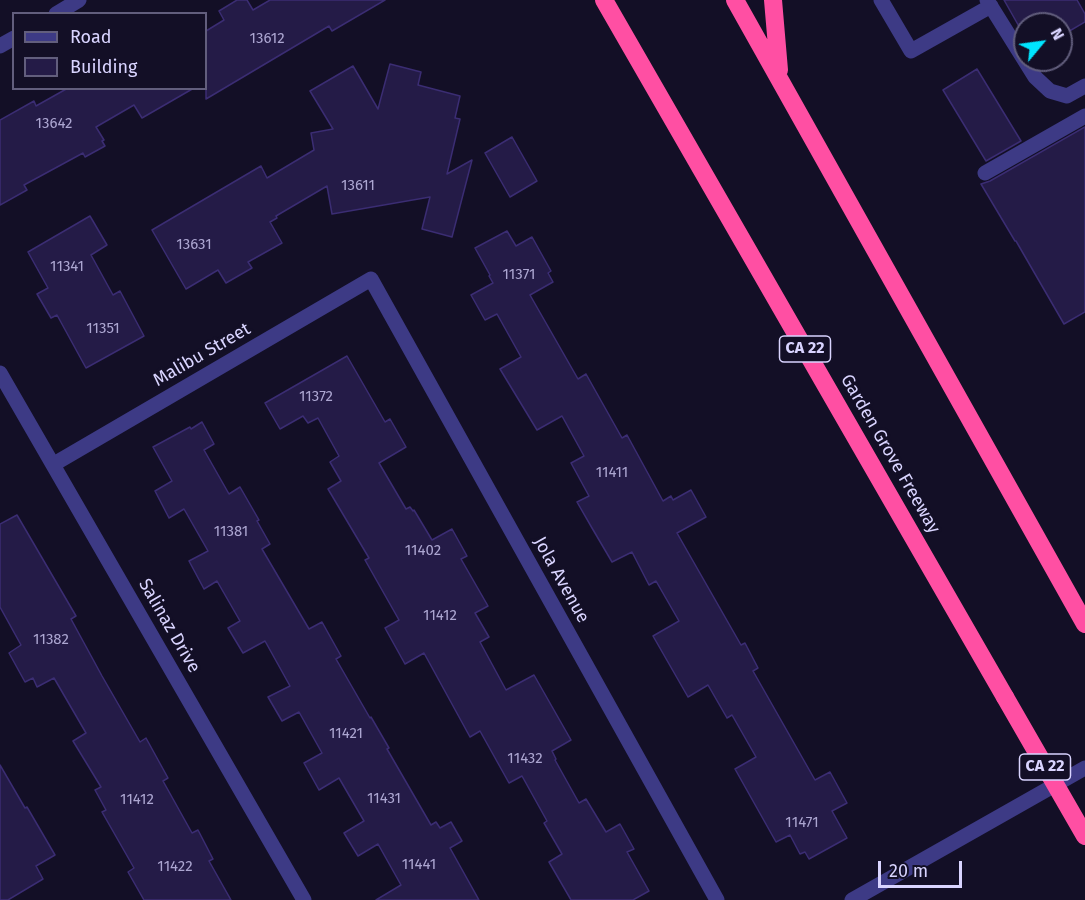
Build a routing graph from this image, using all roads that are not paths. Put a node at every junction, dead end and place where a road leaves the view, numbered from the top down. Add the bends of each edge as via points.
1 (79, 0) edge
2 (604, 0) edge
3 (735, 0) edge
4 (772, 0) edge
5 (881, 0) edge
6 (989, 3) edge
7 (59, 12) edge
8 (779, 77) junction
9 (1085, 86) edge
10 (1085, 116) edge
11 (985, 173) dead end
12 (371, 279) joint
13 (0, 372) edge
14 (54, 464) junction
15 (1085, 624) edge
16 (1085, 768) edge
17 (1085, 836) edge
18 (304, 900) edge
19 (717, 900) edge
20 (852, 900) edge

1 - 7 street
2 - 17 highway, Garden Grove Freeway / CA 22, bridge
3 - 8 highway
4 - 8 highway
5 - 6 street via 911,51
6 - 9 street via 1035,77 1050,91 1067,96
8 - 15 highway
10 - 11 street
12 - 14 street, Malibu Street
12 - 19 street, Jola Avenue
13 - 14 street, Salinaz Drive
14 - 18 street, Salinaz Drive
16 - 20 street

